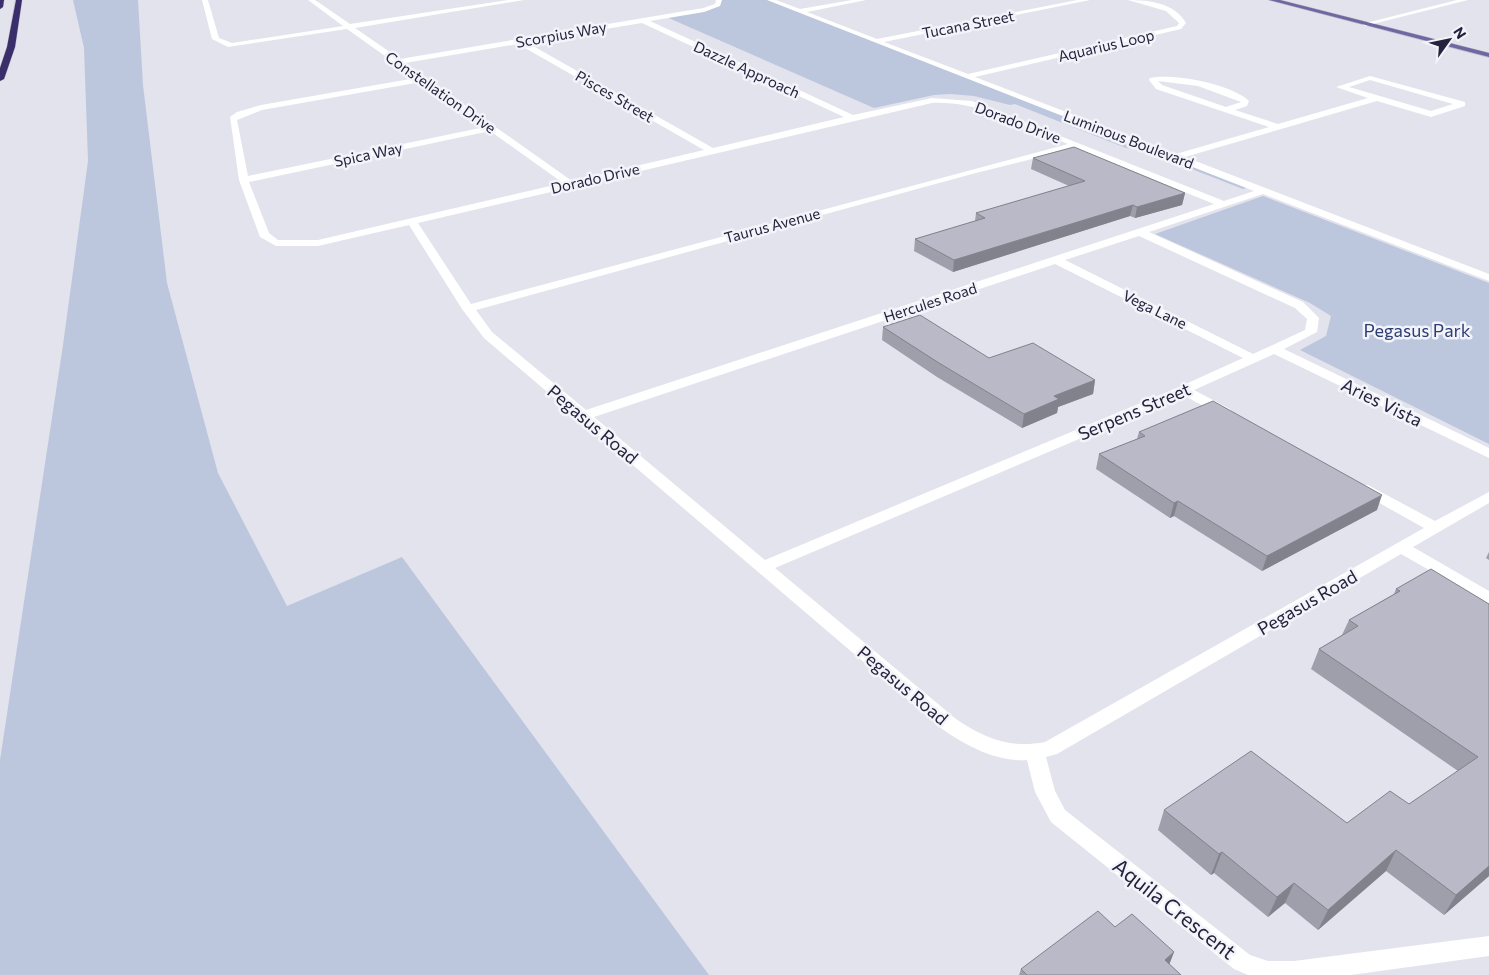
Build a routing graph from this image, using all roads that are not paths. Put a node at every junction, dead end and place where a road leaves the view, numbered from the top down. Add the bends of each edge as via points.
1 (1, 0) edge
2 (19, 0) edge
3 (205, 0) edge
4 (311, 0) edge
5 (521, 0) edge
6 (719, 0) edge
7 (770, 0) edge
8 (786, 0) edge
9 (863, 0) edge
10 (1087, 0) edge
11 (1131, 0) edge
12 (1272, 0) edge
13 (1465, 0) edge
14 (0, 7) edge
15 (810, 9) junction
16 (800, 11) junction
17 (642, 20) junction
18 (1365, 24) junction
19 (349, 26) junction
20 (888, 39) junction
21 (518, 41) junction
22 (878, 41) junction
23 (1489, 55) edge
24 (398, 62) junction
25 (981, 74) junction
26 (968, 76) junction
27 (0, 79) edge
28 (423, 79) junction
29 (1418, 92) junction
30 (1377, 98) junction
31 (1388, 101) junction
32 (1226, 110) junction
33 (852, 118) junction
34 (492, 128) junction
35 (1277, 128) junction
36 (1076, 145) junction
37 (712, 151) junction
38 (1188, 154) junction
39 (1176, 157) junction
40 (244, 180) junction
41 (571, 184) junction
42 (1276, 187) junction
43 (1264, 191) junction
44 (1224, 204) junction
45 (414, 226) dead end
46 (1140, 232) junction
47 (1056, 260) junction
48 (1489, 267) edge
49 (1489, 278) edge
50 (468, 309) junction
51 (1274, 350) junction
52 (1254, 359) junction
53 (1184, 390) junction
54 (583, 416) junction
55 (1237, 419) edge
56 (1489, 454) edge
57 (1350, 480) edge
58 (1489, 497) edge
59 (1436, 528) junction
60 (1401, 547) junction
61 (763, 568) junction
62 (1489, 598) edge
63 (1035, 753) junction
64 (1489, 946) edge

1 - 14 highway
2 - 27 highway via 11,47
3 - 19 street via 216,39 231,45
4 - 19 street, Constellation Drive
5 - 19 street
6 - 17 street, Scorpius Way via 718,5 704,10
7 - 16 street, Luminous Boulevard
8 - 15 street, Luminous Boulevard
9 - 15 street
10 - 20 street, Tucana Street
11 - 25 street, Aquarius Loop via 1171,11 1180,15 1183,23 1179,28
12 - 18 main road
13 - 18 street
15 - 16 street
15 - 20 street, Luminous Boulevard
16 - 22 street, Luminous Boulevard
17 - 21 street, Scorpius Way
17 - 33 street, Dazzle Approach
18 - 23 main road
19 - 24 street, Constellation Drive
20 - 22 street, Tucana Street
20 - 25 street, Luminous Boulevard
21 - 24 street, Scorpius Way
21 - 37 street, Pisces Street
22 - 26 street, Luminous Boulevard
24 - 28 street, Constellation Drive
25 - 26 street, Aquarius Loop
25 - 38 street, Luminous Boulevard
26 - 39 street, Luminous Boulevard
28 - 34 street, Constellation Drive
28 - 40 street, Dorado Drive via 240,114 233,119
29 - 30 street via 1370,78 1340,87
29 - 31 street
29 - 31 street via 1462,104 1431,114
30 - 31 street
30 - 35 street
32 - 32 street via 1159,87 1153,80 1173,77 1244,102
32 - 35 street
33 - 36 street, Dorado Drive via 928,101 960,101
33 - 37 street, Dorado Drive
34 - 40 street, Spica Way
34 - 41 street, Constellation Drive
35 - 38 street
36 - 44 street, Dorado Drive
36 - 50 street, Taurus Avenue
37 - 41 street, Dorado Drive
38 - 39 street
38 - 42 street, Luminous Boulevard
39 - 43 street, Luminous Boulevard
40 - 41 street, Dorado Drive via 264,235 276,243 299,244 318,243
42 - 43 street, Hercules Road
42 - 48 street, Luminous Boulevard
43 - 44 street, Hercules Road
43 - 49 street, Luminous Boulevard
44 - 46 street, Hercules Road
45 - 50 street, Pegasus Road
46 - 47 street, Hercules Road
46 - 51 street, Serpens Street via 1306,309 1313,318 1311,332
47 - 52 street, Vega Lane
47 - 54 street, Hercules Road
50 - 54 street, Pegasus Road via 488,335
51 - 52 street, Serpens Street
51 - 56 street, Aries Vista
52 - 53 street, Serpens Street
53 - 55 street
53 - 61 street, Serpens Street
54 - 61 street, Pegasus Road
57 - 59 street
58 - 59 street, Pegasus Road
59 - 60 street, Pegasus Road
60 - 62 street
60 - 63 street, Pegasus Road via 1050,749
61 - 63 street, Pegasus Road via 971,740 998,750
63 - 64 street, Aquila Crescent via 1045,792 1058,816 1242,962 1268,972 1294,972

